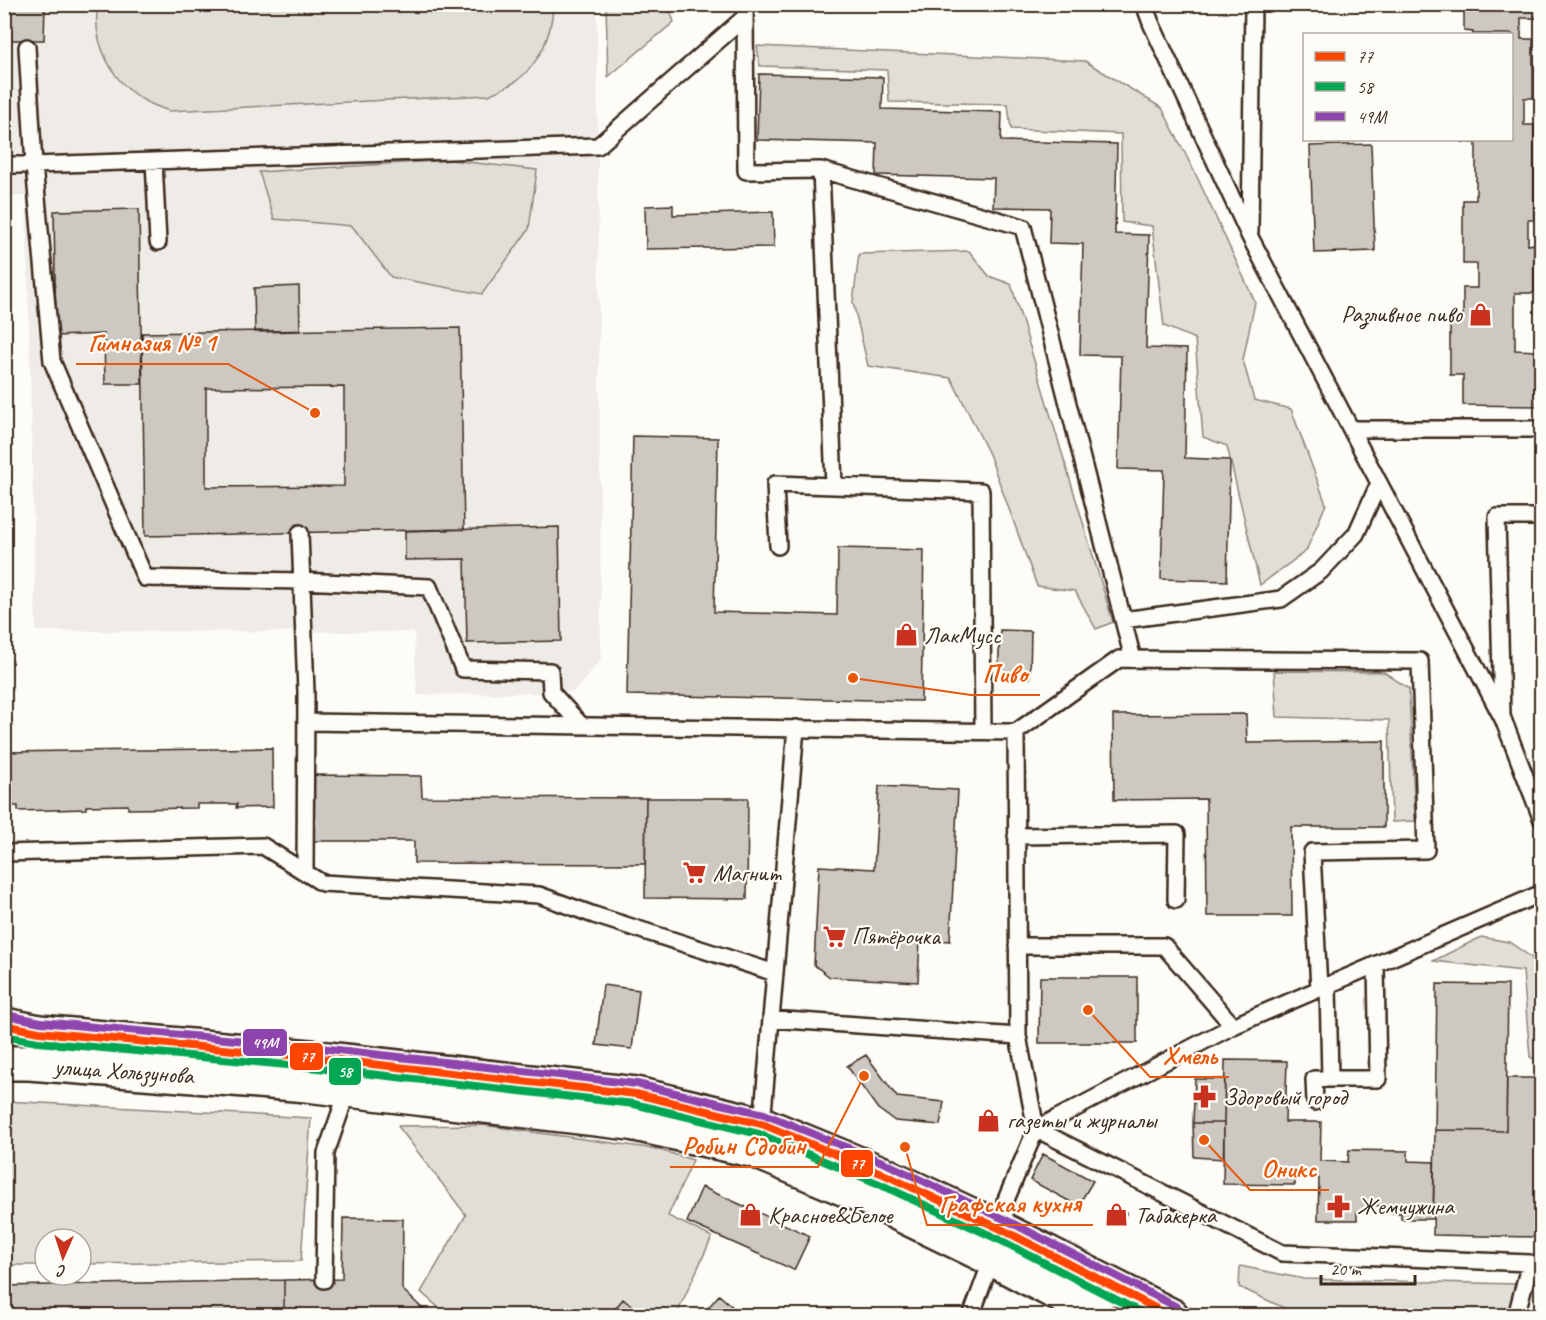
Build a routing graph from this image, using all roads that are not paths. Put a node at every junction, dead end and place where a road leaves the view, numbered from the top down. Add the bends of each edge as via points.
1 (1144, 4) edge
2 (1253, 4) edge
3 (745, 11) edge
4 (27, 47) dead end
5 (154, 161) junction
6 (4, 165) edge
7 (34, 165) junction
8 (821, 170) junction
9 (1250, 237) junction
10 (158, 242) dead end
11 (1351, 429) junction
12 (1542, 429) edge
13 (1379, 483) junction
14 (834, 485) junction
15 (1542, 517) edge
16 (300, 533) dead end
17 (777, 546) dead end
18 (302, 581) junction
19 (1123, 620) junction
20 (1133, 659) junction
21 (1503, 719) junction
22 (306, 722) junction
23 (581, 725) junction
24 (796, 728) junction
25 (983, 731) junction
26 (1016, 732) junction
27 (1542, 820) edge
28 (1016, 836) junction
29 (4, 853) edge
30 (305, 872) junction
31 (1542, 893) edge
32 (1176, 900) dead end
33 (1017, 946) junction
34 (1376, 964) junction
35 (775, 973) junction
36 (1324, 987) junction
37 (771, 1019) junction
38 (4, 1025) edge
39 (1233, 1026) junction
40 (1018, 1036) junction
41 (4, 1063) edge
42 (1330, 1079) junction
43 (348, 1089) junction
44 (1315, 1102) dead end
45 (762, 1124) junction
46 (1036, 1129) junction
47 (999, 1245) junction
48 (1536, 1260) edge
49 (324, 1280) dead end
50 (971, 1316) edge
51 (1100, 1316) edge
52 (1172, 1316) edge
53 (1516, 1316) edge

1 - 9 lane
2 - 9 lane
3 - 5 lane via 598,146
3 - 8 lane via 746,171
4 - 7 lane
5 - 7 lane
5 - 10 lane
6 - 7 lane
7 - 18 lane via 52,361 145,578
8 - 14 lane
8 - 19 lane via 1023,227
9 - 11 lane
11 - 12 lane
11 - 13 lane
13 - 19 lane via 1356,534 1321,570 1281,599
13 - 21 lane
14 - 17 lane via 775,484
14 - 25 lane via 981,491
15 - 21 lane via 1497,517
16 - 18 lane
18 - 22 lane
18 - 23 lane via 429,587 463,669 550,671 551,692
19 - 20 lane
20 - 26 lane via 1119,659
20 - 36 lane via 1420,661 1426,850 1312,852
21 - 27 lane
22 - 23 lane
22 - 30 lane
23 - 24 lane
24 - 25 lane
24 - 35 lane
25 - 26 lane
26 - 28 lane
28 - 32 lane via 1177,834
28 - 33 lane
29 - 30 lane via 263,846
30 - 35 lane via 322,883 539,895
31 - 34 lane
33 - 39 lane via 1164,946
33 - 40 lane
34 - 36 lane
34 - 42 lane via 1378,1079
35 - 37 lane
36 - 39 lane
36 - 42 lane
37 - 40 lane
37 - 45 lane
38 - 45 main road, улица Хользунова via 39,1032 310,1056 636,1094
39 - 46 lane
40 - 46 lane
41 - 43 main road, улица Хользунова
42 - 44 lane via 1314,1079
43 - 47 main road, улица Хользунова via 630,1123 755,1151 864,1197
43 - 49 lane via 326,1154
45 - 47 main road, улица Хользунова via 881,1173
46 - 47 lane via 1005,1202
46 - 48 lane via 1282,1253
47 - 50 lane
47 - 51 main road, улица Хользунова
47 - 52 main road, улица Хользунова
48 - 53 lane

